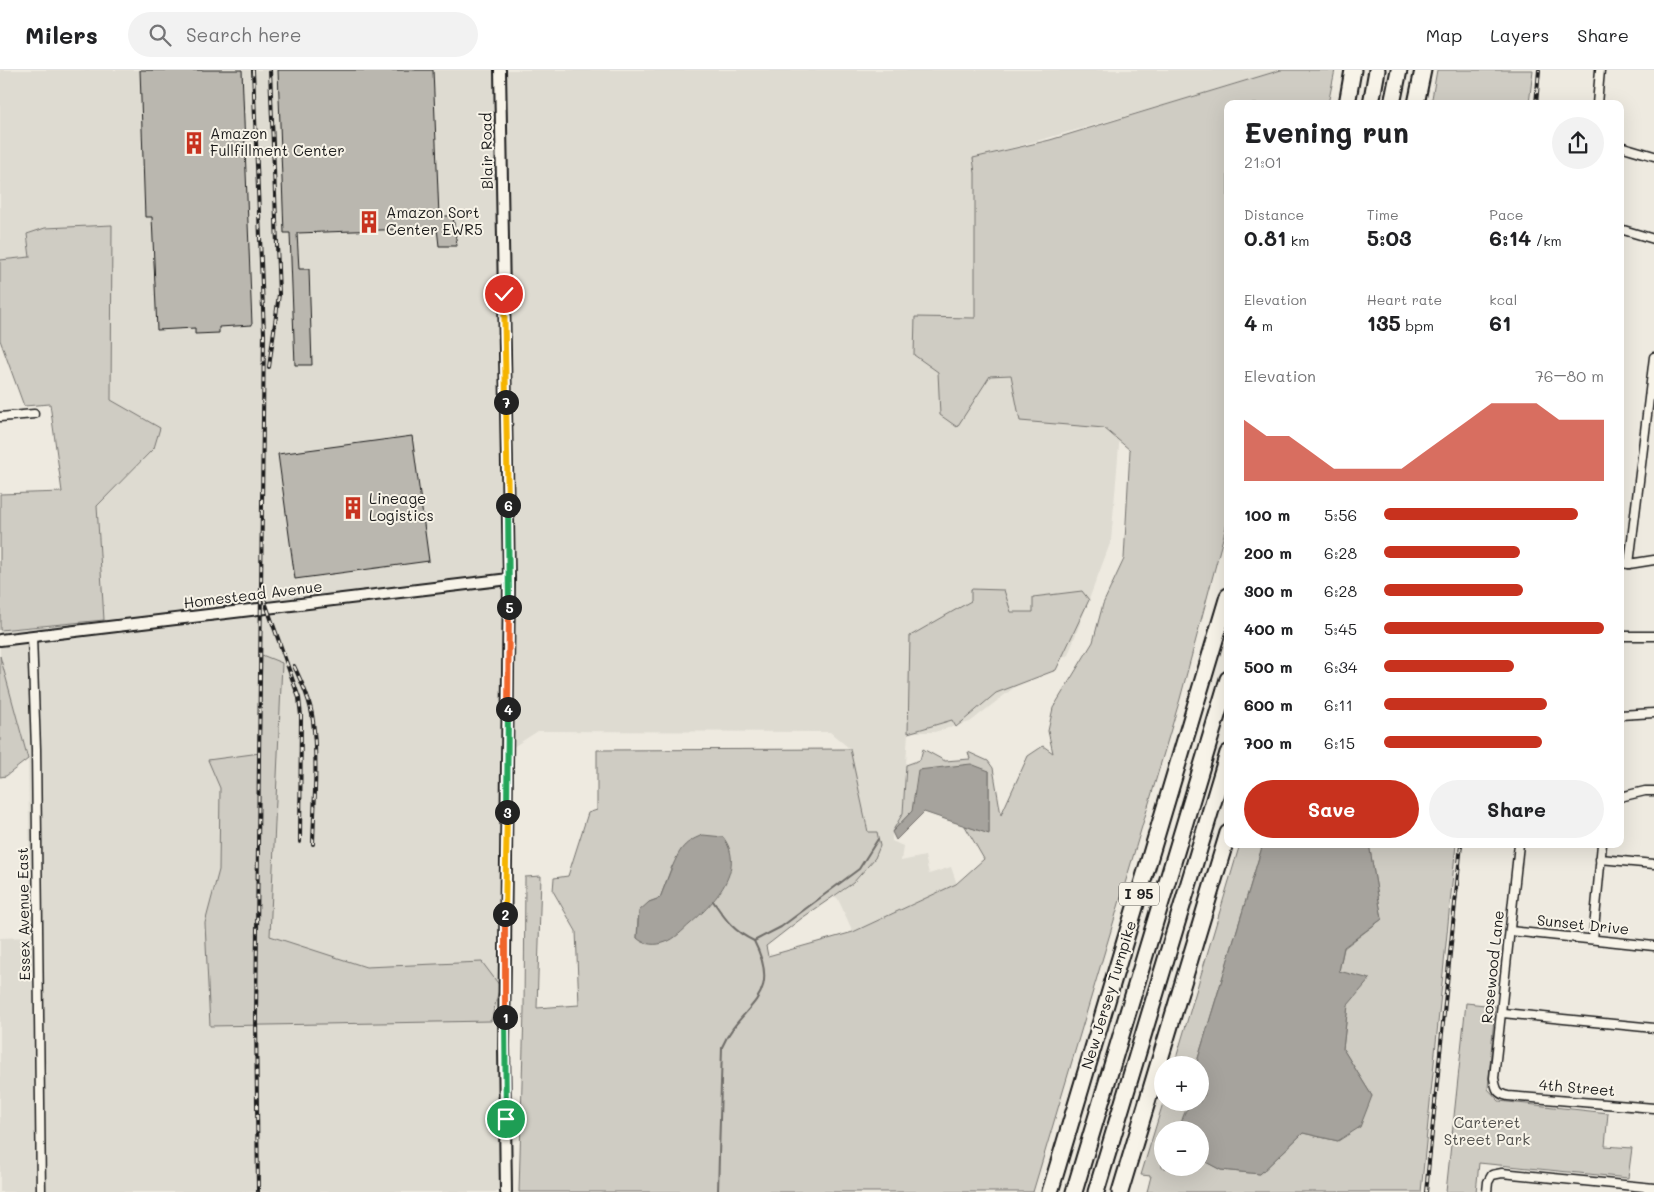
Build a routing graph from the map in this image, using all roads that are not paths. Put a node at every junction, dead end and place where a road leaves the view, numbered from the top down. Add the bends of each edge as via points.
1 (500, 70) edge
2 (1354, 70) edge
3 (1377, 70) edge
4 (1399, 70) edge
5 (1423, 70) edge
6 (1600, 70) edge
7 (1348, 100) edge
8 (1371, 100) edge
9 (1393, 100) edge
10 (1417, 100) edge
11 (1597, 100) edge
12 (1624, 147) edge
13 (1654, 156) edge
14 (1624, 230) edge
15 (1654, 239) edge
16 (1654, 357) edge
17 (34, 414) dead end
18 (0, 417) edge
19 (1654, 560) edge
20 (1624, 563) edge
21 (1629, 564) junction
22 (509, 579) junction
23 (1224, 609) edge
24 (32, 636) junction
25 (1624, 636) edge
26 (1654, 636) edge
27 (0, 640) edge
28 (1224, 692) edge
29 (1654, 713) edge
30 (1624, 715) edge
31 (1224, 765) edge
32 (1654, 791) edge
33 (1624, 796) edge
34 (1224, 846) edge
35 (1519, 848) edge
36 (1601, 848) edge
37 (1600, 859) junction
38 (1654, 864) edge
39 (1510, 931) junction
40 (1592, 940) junction
41 (1654, 946) edge
42 (1503, 1012) junction
43 (1654, 1028) edge
44 (1499, 1092) joint
45 (1654, 1108) edge
46 (1654, 1188) edge
47 (41, 1192) edge
48 (506, 1192) edge
49 (1050, 1192) edge
50 (1074, 1192) edge
51 (1096, 1192) edge
52 (1120, 1192) edge
53 (1487, 1192) edge

1 - 22 street, Blair Road
2 - 7 highway
3 - 8 highway
4 - 9 highway
5 - 10 highway
6 - 11 street
12 - 13 street
14 - 15 street
16 - 21 street
17 - 18 street
19 - 21 street
20 - 21 street
22 - 24 street, Homestead Avenue
22 - 48 street, Blair Road via 504,1046
23 - 49 highway, New Jersey Turnpike / I 95
24 - 27 street, Homestead Avenue
24 - 47 street, Essex Avenue East
25 - 26 street
28 - 50 highway, New Jersey Turnpike / I 95
29 - 30 street
31 - 51 highway, I 95
32 - 33 street
34 - 52 highway
35 - 39 street, Rosewood Lane
36 - 37 street
37 - 38 street
37 - 40 street
39 - 40 street, Sunset Drive
39 - 42 street, Rosewood Lane
40 - 41 street, Sunset Drive
42 - 43 street
42 - 44 street, Rosewood Lane via 1494,1078
44 - 45 street, 4th Street via 1508,1096
46 - 53 street via 1504,1173 1492,1175

